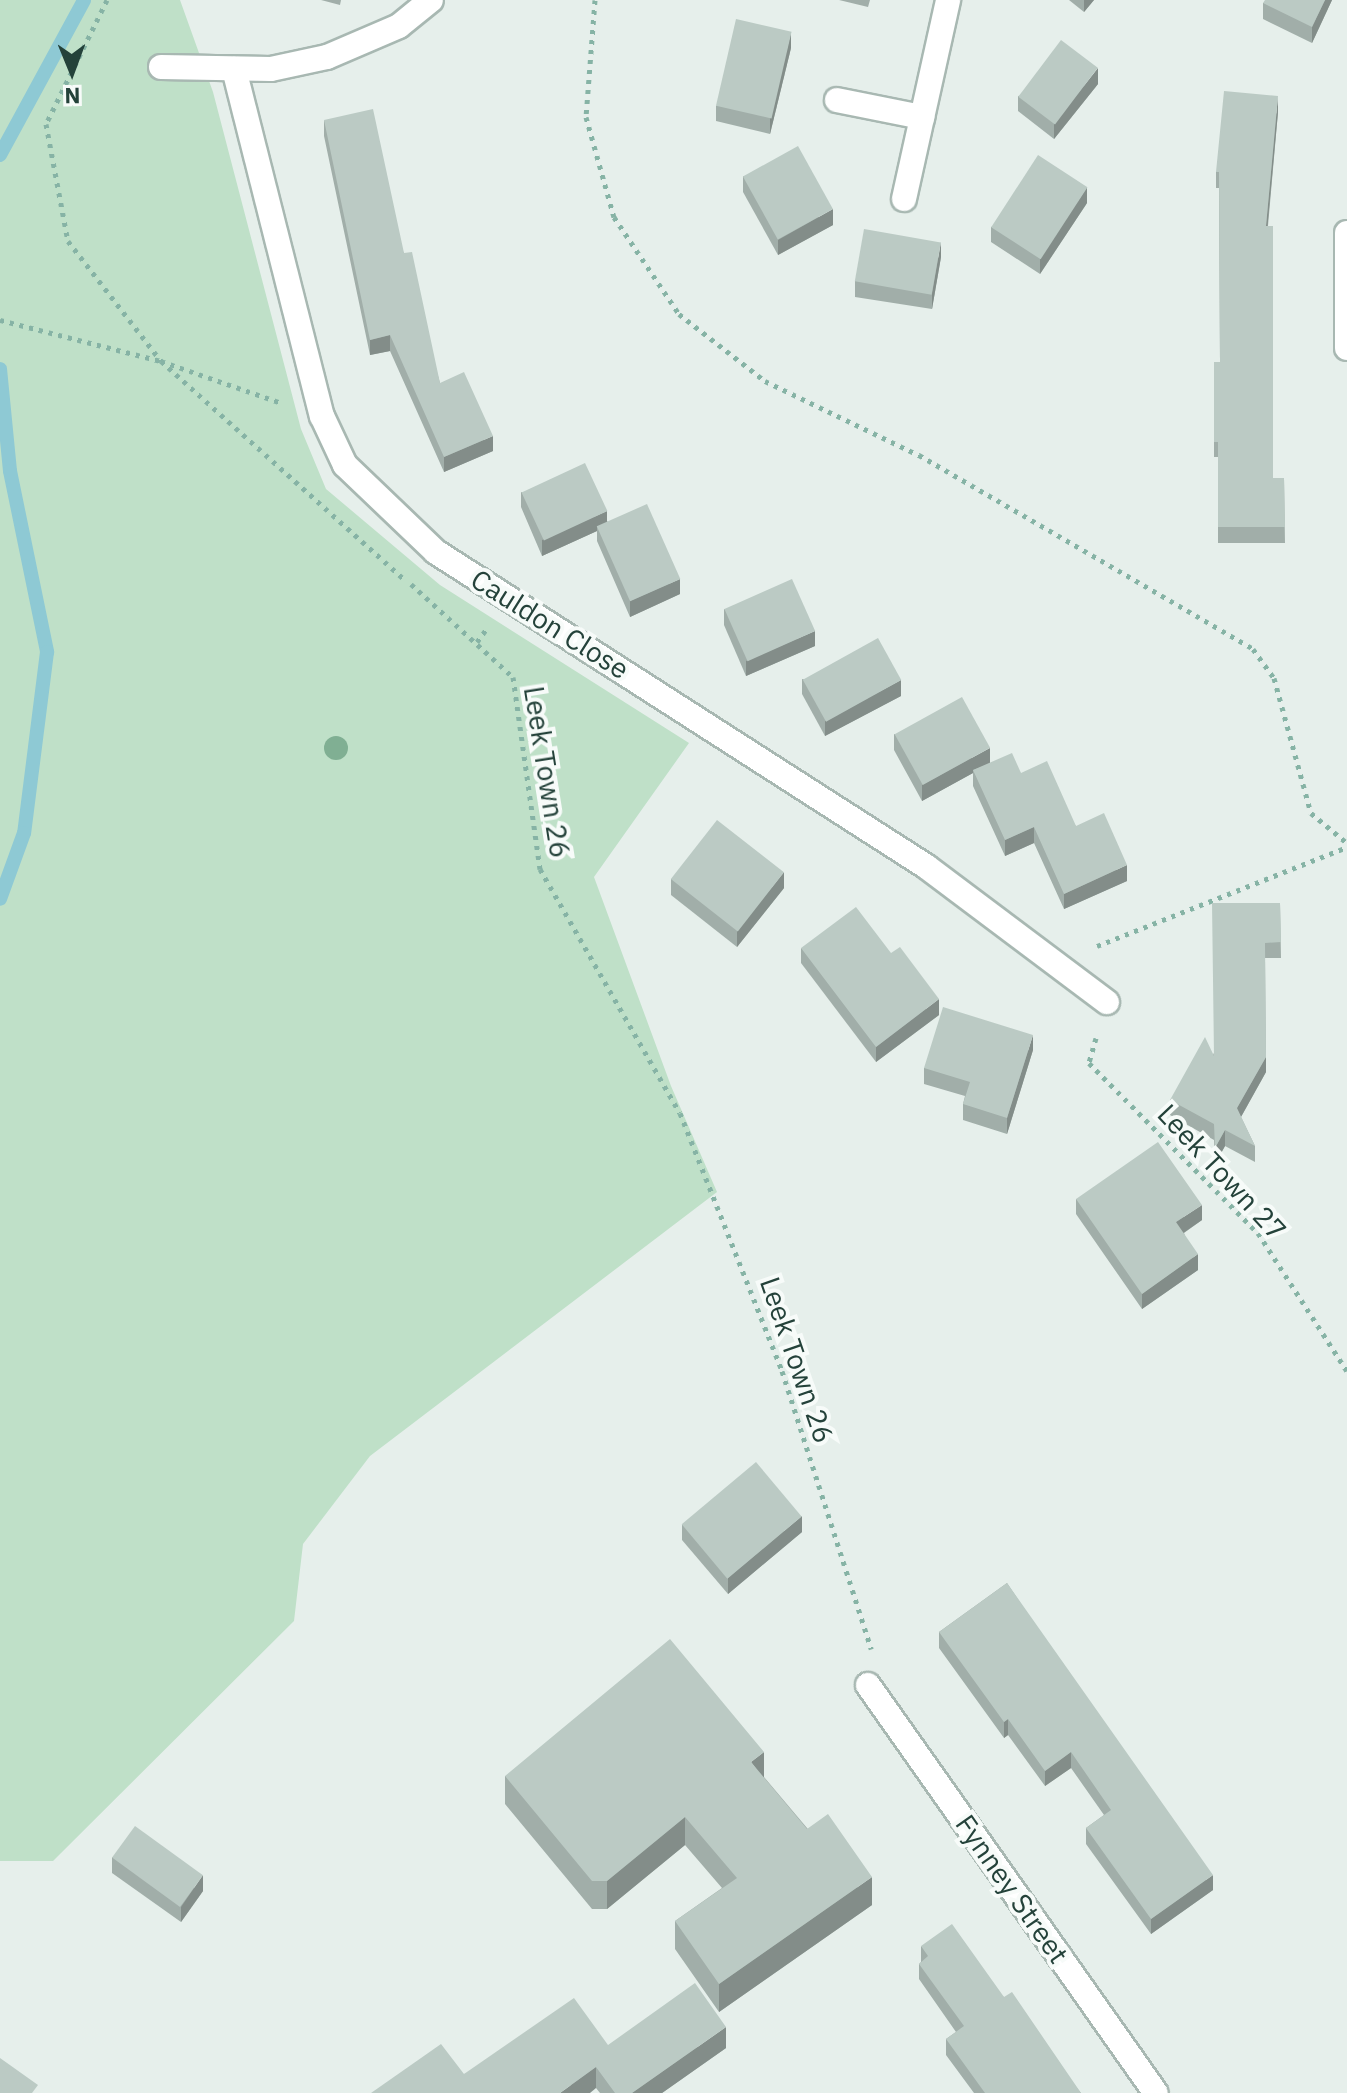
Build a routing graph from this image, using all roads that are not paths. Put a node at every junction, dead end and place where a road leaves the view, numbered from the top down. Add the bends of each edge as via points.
1 (431, 0) edge
2 (948, 0) edge
3 (161, 67) dead end
4 (234, 69) junction
5 (837, 100) dead end
6 (922, 117) junction
7 (904, 199) dead end
8 (1347, 233) edge
9 (1347, 348) edge
10 (1107, 1002) road end
11 (868, 1685) road end
12 (1156, 2093) edge

1 - 4 street via 399,26 327,57 271,69
2 - 6 street
3 - 4 street
4 - 10 street, Cauldon Close via 322,416 345,465 436,552 927,867
5 - 6 street
6 - 7 street
8 - 9 street
11 - 12 street, Fynney Street

